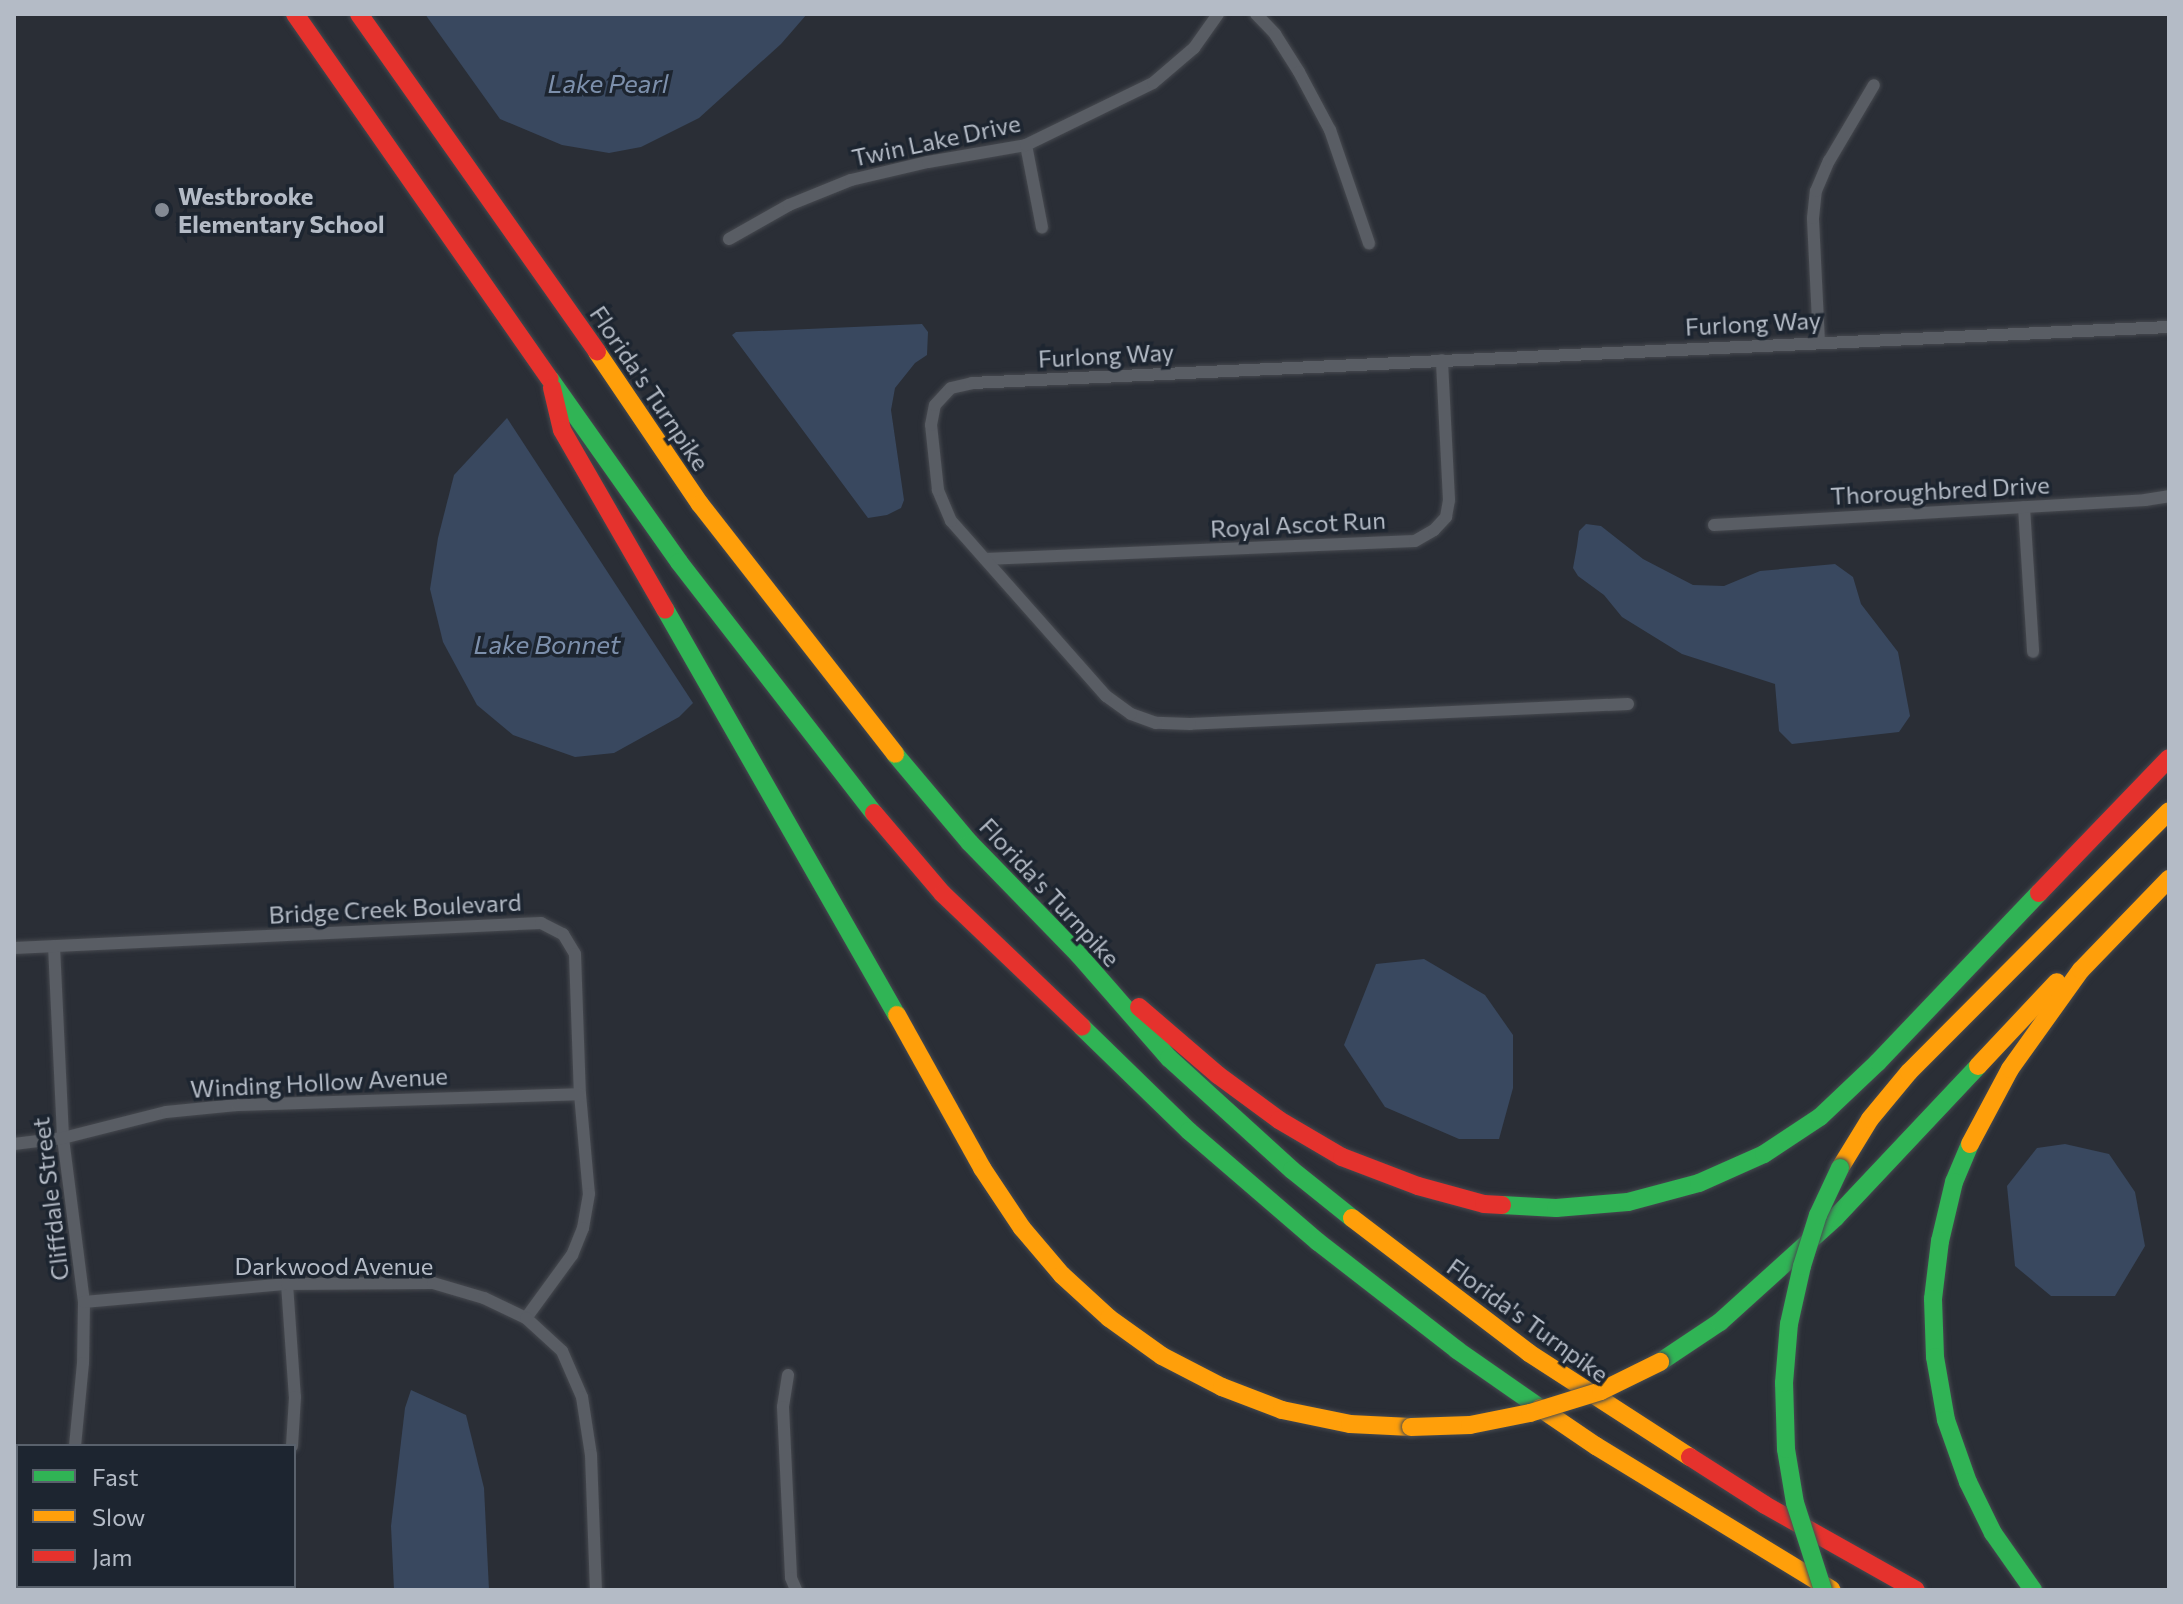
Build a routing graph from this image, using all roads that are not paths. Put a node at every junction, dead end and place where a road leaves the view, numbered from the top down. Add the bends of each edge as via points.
1 (295, 14) edge
2 (359, 14) edge
3 (1218, 14) edge
4 (1256, 14) edge
5 (1874, 85) dead end
6 (1026, 145) junction
7 (1042, 227) dead end
8 (729, 239) dead end
9 (1369, 243) dead end
10 (2169, 327) edge
11 (1819, 342) junction
12 (1442, 360) junction
13 (552, 383) junction
14 (2169, 496) edge
15 (2024, 507) junction
16 (1714, 525) dead end
17 (985, 559) junction
18 (2033, 652) dead end
19 (1628, 704) dead end
20 (2169, 758) edge
21 (2169, 811) edge
22 (2169, 863) edge
23 (2169, 879) edge
24 (54, 946) junction
25 (14, 948) edge
26 (1079, 955) junction
27 (580, 1094) junction
28 (63, 1138) junction
29 (14, 1144) edge
30 (287, 1284) junction
31 (84, 1302) junction
32 (526, 1318) junction
33 (788, 1375) dead end
34 (75, 1444) edge
35 (292, 1444) edge
36 (596, 1590) edge
37 (796, 1590) edge
38 (1823, 1590) edge
39 (1833, 1590) edge
40 (1916, 1590) edge
41 (2033, 1590) edge

1 - 13 highway
2 - 26 highway, Florida's Turnpike via 746,564 970,843
3 - 6 street, Twin Lake Drive via 1194,48 1153,83
4 - 9 street via 1275,34 1330,130
5 - 11 street via 1816,191
6 - 7 street
6 - 8 street, Twin Lake Drive via 851,180 789,205
10 - 11 street, Furlong Way
11 - 12 street, Furlong Way
12 - 17 street, Royal Ascot Run via 1449,500 1446,517 1415,541
12 - 17 street, Furlong Way via 951,388 935,405 931,425 938,490 951,521
13 - 22 highway, bridge via 562,430 982,1168 1022,1228 1109,1318 1162,1356 1282,1410 1350,1424 1470,1425 1601,1391 1660,1362 1720,1322 1835,1218
13 - 39 highway via 679,562 840,773 943,894 1189,1131 1318,1242 1457,1350 1596,1446
14 - 15 street, Thoroughbred Drive
15 - 16 street, Thoroughbred Drive
15 - 18 street
17 - 19 street, Furlong Way via 1106,696 1156,723
20 - 26 highway via 1820,1117 1764,1154 1699,1183 1628,1202 1556,1208 1484,1204 1342,1157 1218,1075
21 - 38 highway, bridge via 1909,1072 1870,1119 1818,1215 1789,1324 1784,1383 1786,1449 1795,1503
23 - 41 highway via 2081,970 2010,1069 1976,1128 1954,1182 1940,1241 1933,1299 1946,1420 1993,1533
24 - 25 street, Bridge Creek Boulevard
24 - 27 street, Bridge Creek Boulevard via 541,923 563,934 575,954
24 - 28 street, Cliffdale Street
26 - 40 highway, Florida's Turnpike via 1169,1058 1292,1170 1400,1257 1644,1430
27 - 28 street, Winding Hollow Avenue via 237,1105 166,1112
27 - 32 street, Bridge Creek Boulevard via 589,1194 583,1228 572,1255
28 - 29 street, Winding Hollow Avenue
28 - 31 street, Cliffdale Street
30 - 31 street, Darkwood Avenue
30 - 32 street, Darkwood Avenue via 433,1283
30 - 35 street via 295,1397
31 - 34 street, Cliffdale Street
32 - 36 street, Darkwood Avenue via 562,1351 582,1397 591,1455
33 - 37 street via 783,1407 791,1578

